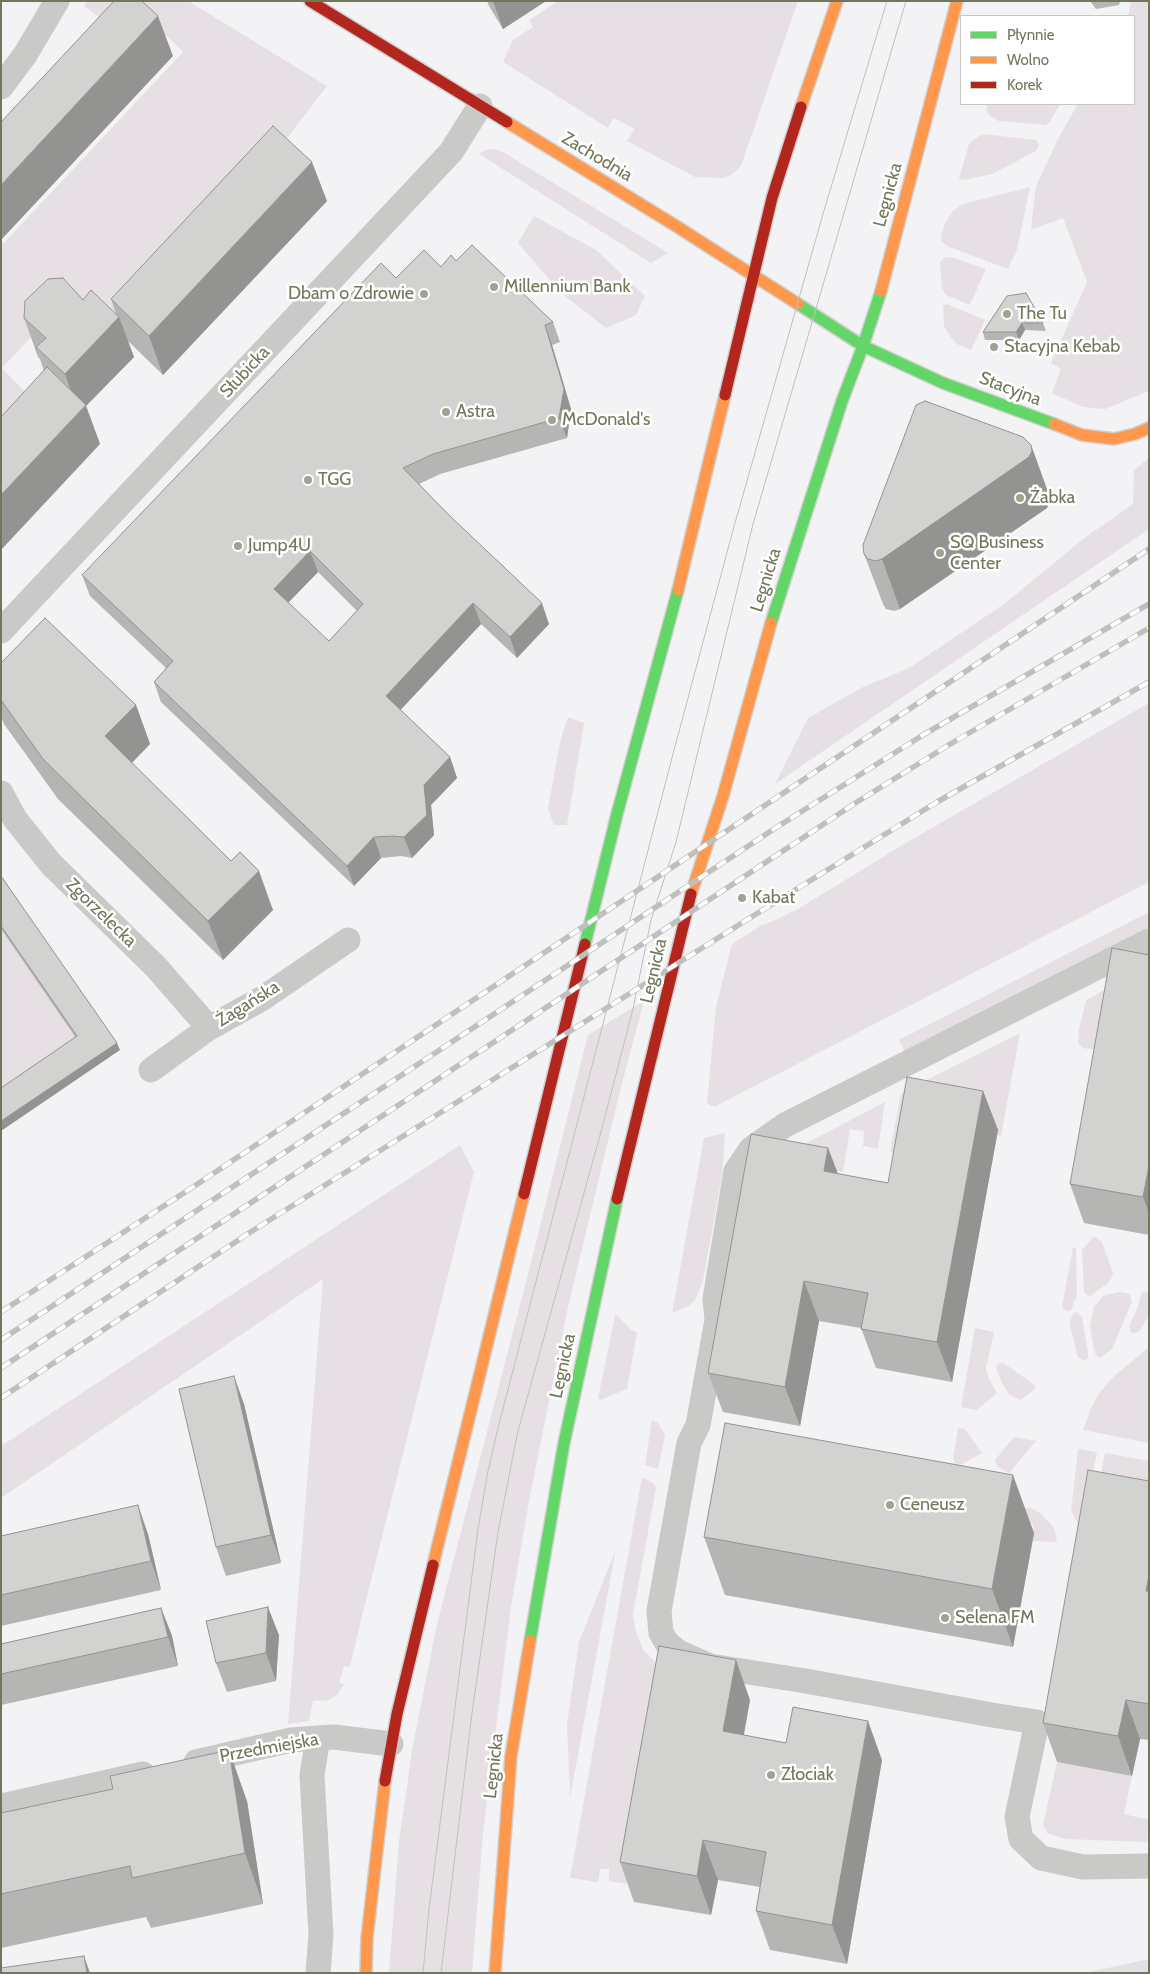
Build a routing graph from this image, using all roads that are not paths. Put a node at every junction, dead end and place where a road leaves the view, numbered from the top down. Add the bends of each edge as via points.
1 (57, 1) edge
2 (310, 1) edge
3 (837, 1) edge
4 (957, 1) edge
5 (1, 87) edge
6 (480, 106) junction
7 (754, 276) junction
8 (863, 346) junction
9 (1149, 428) edge
10 (1, 631) edge
11 (1, 793) edge
12 (348, 940) dead end
13 (1149, 941) edge
14 (209, 1028) junction
15 (150, 1070) dead end
16 (318, 1738) junction
17 (391, 1744) junction
18 (1, 1806) edge
19 (1149, 1866) edge
20 (318, 1973) edge
21 (366, 1973) edge
22 (495, 1973) edge

1 - 5 street
2 - 6 main road, Zachodnia
3 - 7 main road via 785,153
4 - 8 main road, Legnicka via 888,268
6 - 7 main road, Zachodnia
6 - 10 street, Słubicka via 451,152
7 - 8 main road, Zachodnia
7 - 17 main road via 680,583 617,814
8 - 9 main road, Stacyjna via 943,383 1082,436 1114,439
8 - 22 main road, Legnicka via 792,553 723,796 686,910 605,1251 564,1443 511,1756
11 - 14 street, Zgorzelecka via 15,819 51,864 156,967
12 - 14 street, Żagańska via 263,998
13 - 19 street via 785,1125 751,1148 736,1171 715,1299 718,1320 698,1425 689,1443 659,1611 661,1633 667,1643 678,1652 710,1666 1037,1722 1017,1817 1021,1839 1041,1858 1083,1867
14 - 15 street, Żagańska
16 - 17 street, Przedmiejska
16 - 18 street, Przedmiejska via 291,1740
16 - 20 street via 312,1775 321,1935
17 - 21 main road via 367,1938

